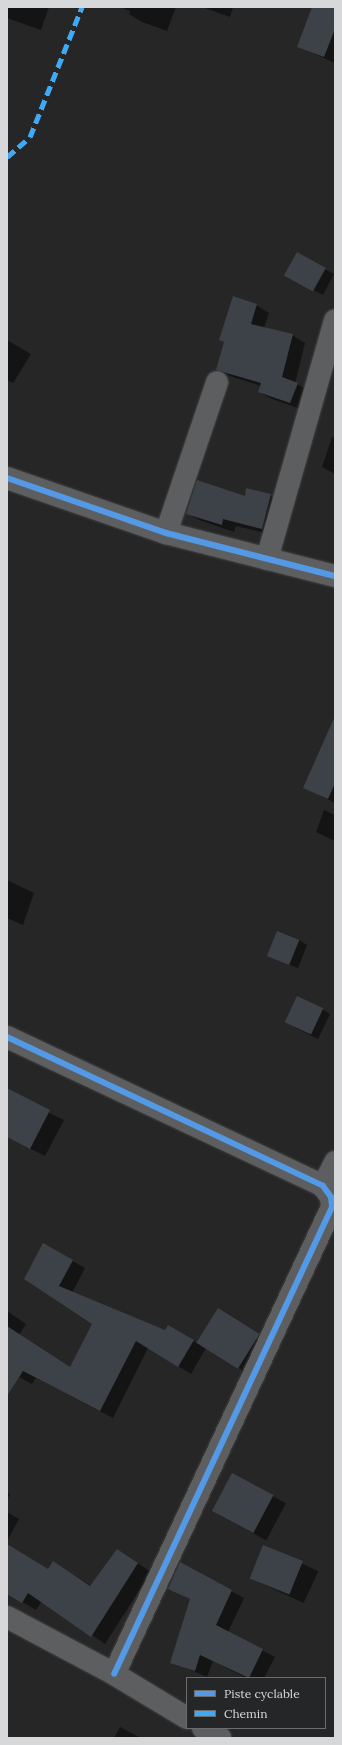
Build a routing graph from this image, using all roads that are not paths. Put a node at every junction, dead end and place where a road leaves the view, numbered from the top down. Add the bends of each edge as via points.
1 (335, 321) edge
2 (217, 382) dead end
3 (7, 478) edge
4 (166, 533) junction
5 (267, 559) junction
6 (335, 576) edge
7 (7, 1037) edge
8 (335, 1162) edge
9 (323, 1186) junction
10 (7, 1617) edge
11 (114, 1674) junction
12 (186, 1717) edge
13 (206, 1729) edge
14 (220, 1738) edge

1 - 5 street
2 - 4 street
3 - 4 street
4 - 5 street
5 - 6 street
7 - 9 street
8 - 9 street
9 - 11 street via 331,1197 332,1207
10 - 11 street
11 - 12 street
13 - 14 street

